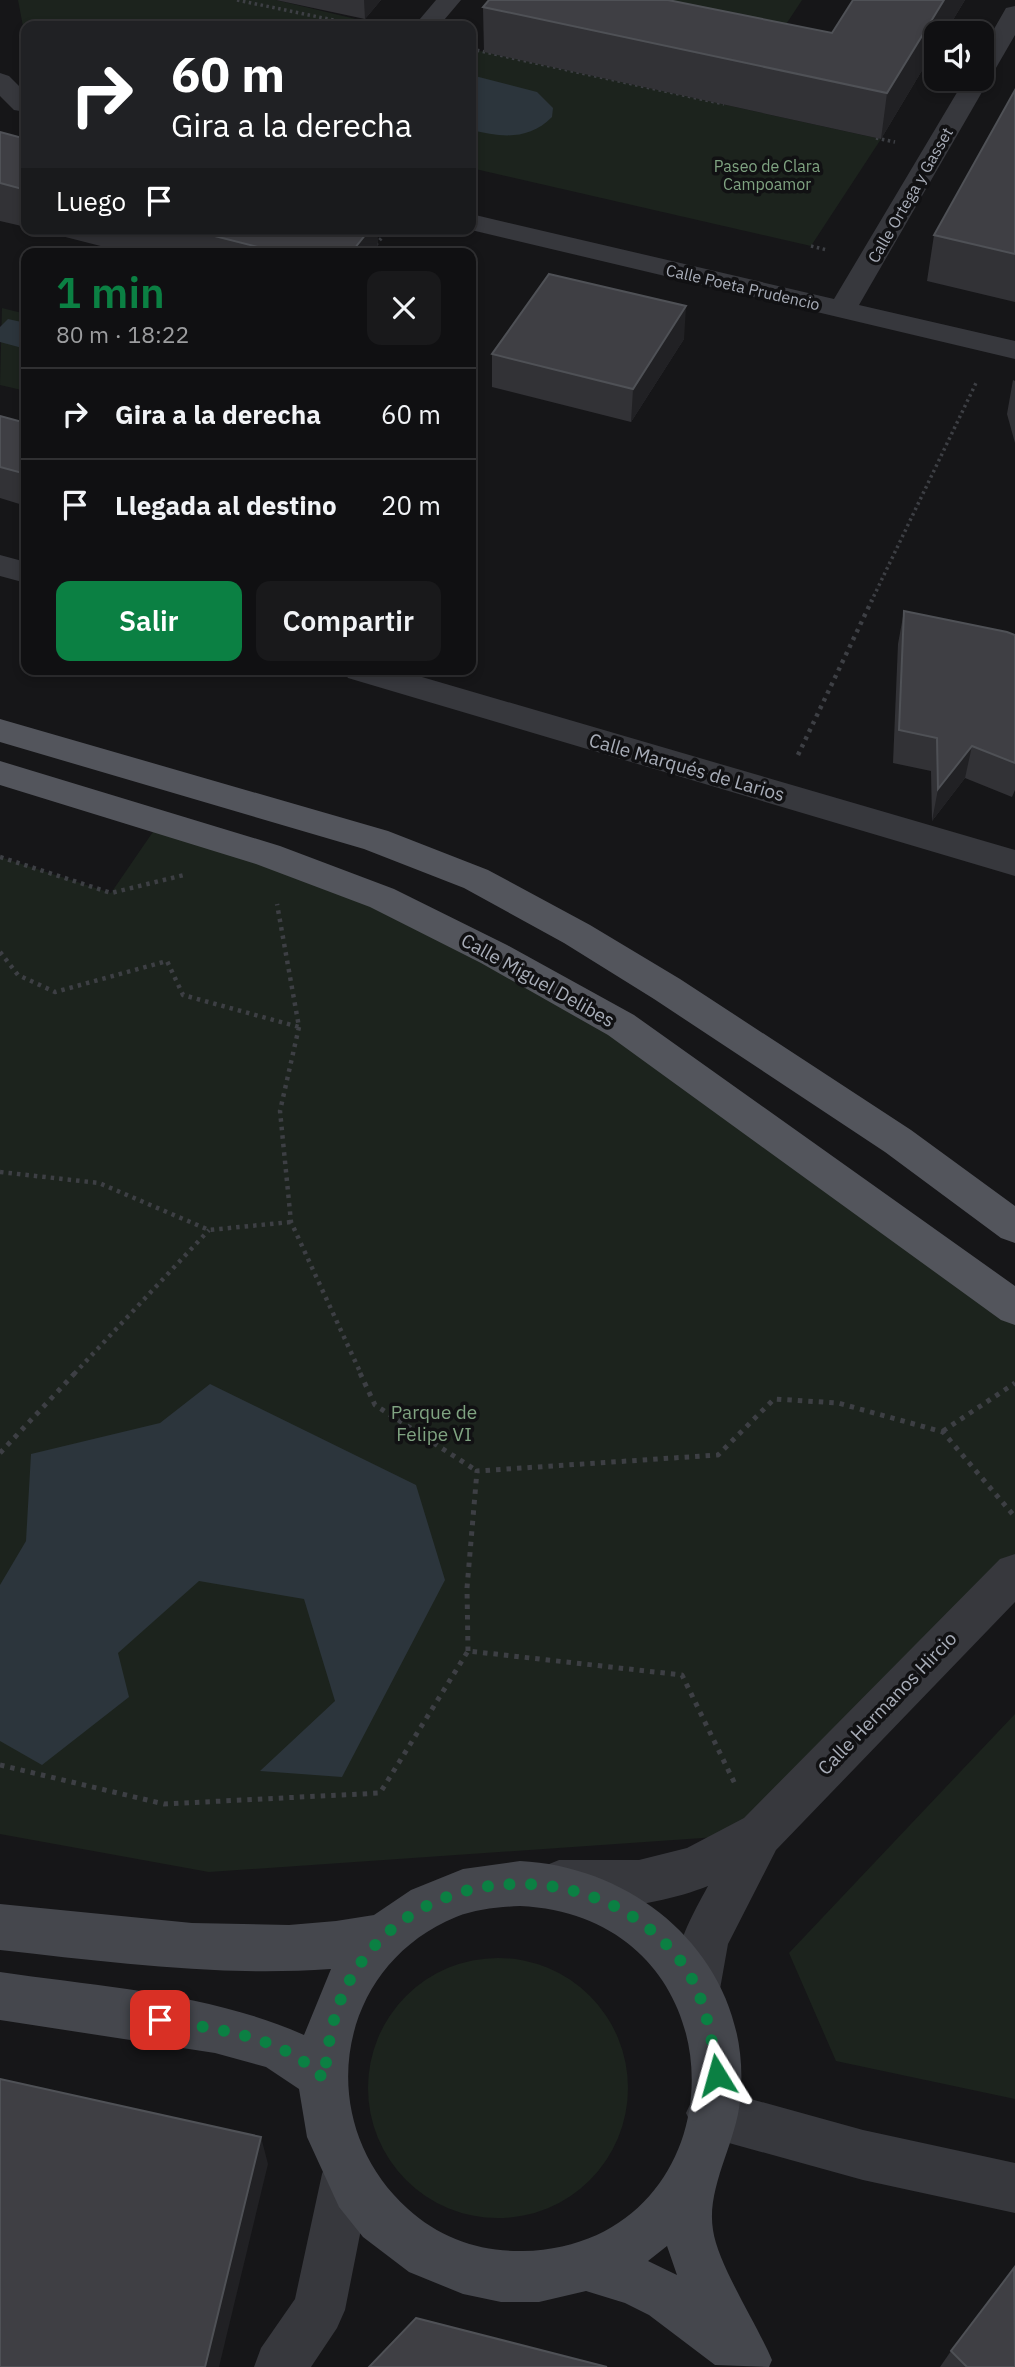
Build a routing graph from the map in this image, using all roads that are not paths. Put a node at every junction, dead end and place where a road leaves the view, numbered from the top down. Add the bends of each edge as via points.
1 (449, 0) edge
2 (1015, 13) edge
3 (430, 21) edge
4 (994, 51) edge
5 (0, 81) edge
6 (971, 91) edge
7 (17, 103) edge
8 (476, 223) edge
9 (842, 310) junction
10 (1004, 348) edge
11 (0, 565) edge
12 (21, 571) edge
13 (376, 675) edge
14 (0, 730) edge
15 (0, 773) edge
16 (1015, 863) edge
17 (1015, 1227) edge
18 (1015, 1308) edge
19 (1015, 1573) edge
20 (760, 1834) junction
21 (547, 1883) junction
22 (0, 1927) edge
23 (383, 1937) junction
24 (696, 1989) junction
25 (0, 1996) edge
26 (324, 2079) junction
27 (711, 2113) junction
28 (346, 2174) junction
29 (693, 2176) junction
30 (1015, 2188) edge
31 (591, 2267) junction
32 (750, 2363) edge
33 (280, 2367) edge

1 - 3 street
2 - 4 street
5 - 7 street
6 - 9 street, Calle Ortega y Gasset
8 - 9 street, Calle Poeta Prudencio
9 - 10 street, Calle Poeta Prudencio
11 - 12 street
13 - 16 street, Calle Marqués de Larios
14 - 17 main road via 376,840 476,879 667,989 898,1141
15 - 18 main road, Calle Miguel Delibes via 268,855 382,898 494,954 621,1025
19 - 20 street, Calle Hermanos Hircio
20 - 21 street via 695,1869 639,1883
20 - 24 street via 705,1940
21 - 23 main road via 488,1884 457,1891 420,1908
21 - 24 main road via 602,1900 638,1920 684,1966
22 - 23 main road via 236,1948 334,1947
23 - 26 main road via 351,1977 331,2026
24 - 27 main road via 713,2040 717,2075
25 - 26 main road via 247,2036 299,2058
26 - 28 main road via 329,2122
27 - 29 main road
27 - 30 street via 863,2155
28 - 31 main road via 391,2230 450,2267 521,2280
28 - 33 street via 318,2310
29 - 31 main road via 650,2231
29 - 32 main road via 687,2229 699,2265
31 - 32 main road via 657,2289 705,2321

